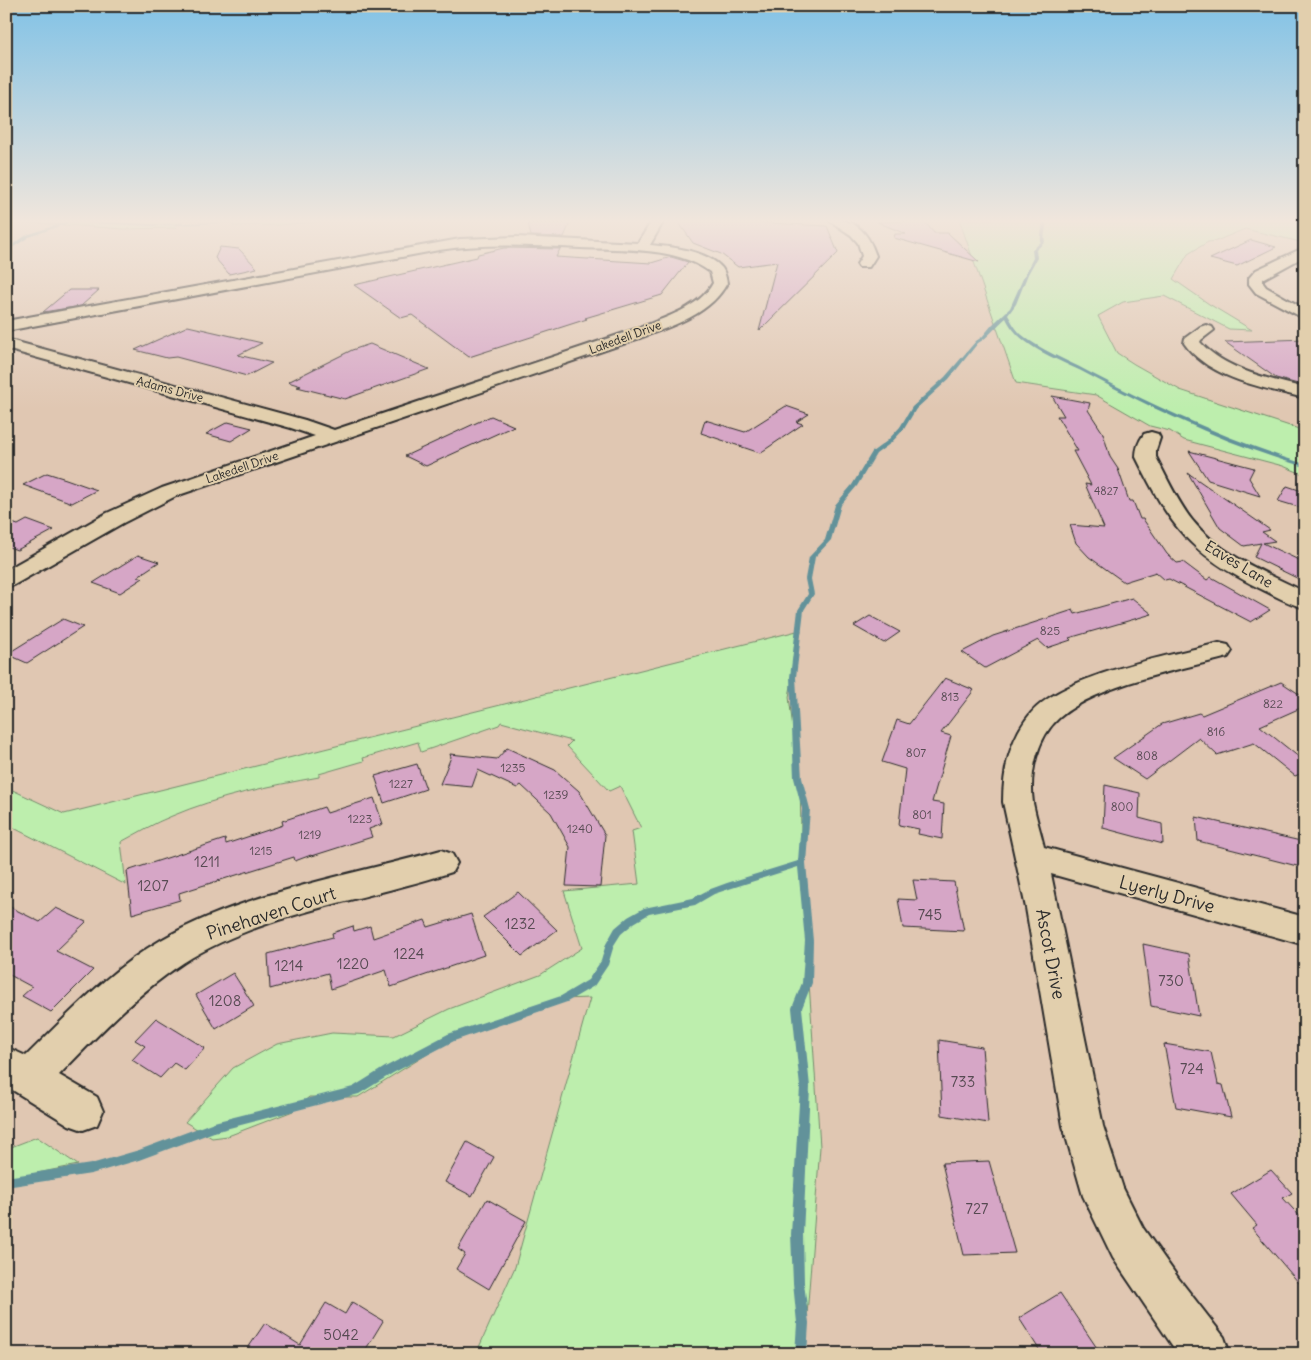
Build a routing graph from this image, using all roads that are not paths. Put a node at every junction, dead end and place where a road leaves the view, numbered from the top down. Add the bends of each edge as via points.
1 (246, 282) edge
2 (718, 282) edge
3 (1256, 282) edge
4 (1305, 315) edge
5 (6, 326) edge
6 (1206, 330) dead end
7 (6, 344) edge
8 (1305, 393) edge
9 (332, 436) junction
10 (1151, 438) dead end
11 (6, 580) edge
12 (1305, 601) edge
13 (1219, 651) dead end
14 (1030, 856) junction
15 (441, 863) dead end
16 (1305, 931) edge
17 (18, 1072) edge
18 (82, 1111) dead end
19 (1207, 1354) edge

1 - 5 street, Lakedell Drive
2 - 9 street, Lakedell Drive via 711,296 691,310 620,340
3 - 4 street via 1272,297
6 - 8 street via 1192,342 1206,357 1252,378
7 - 9 street, Adams Drive
9 - 11 street, Lakedell Drive via 168,492
10 - 12 street, Eaves Lane via 1146,457 1183,523 1193,534 1226,559
13 - 14 street, Ascot Drive via 1133,675 1078,695 1050,711 1038,723 1023,752 1017,788
14 - 16 street, Lyerly Drive
14 - 19 street, Ascot Drive via 1043,908 1083,1126 1104,1196 1133,1250
15 - 17 street, Pinehaven Court via 287,904 196,938 152,964
17 - 18 street

